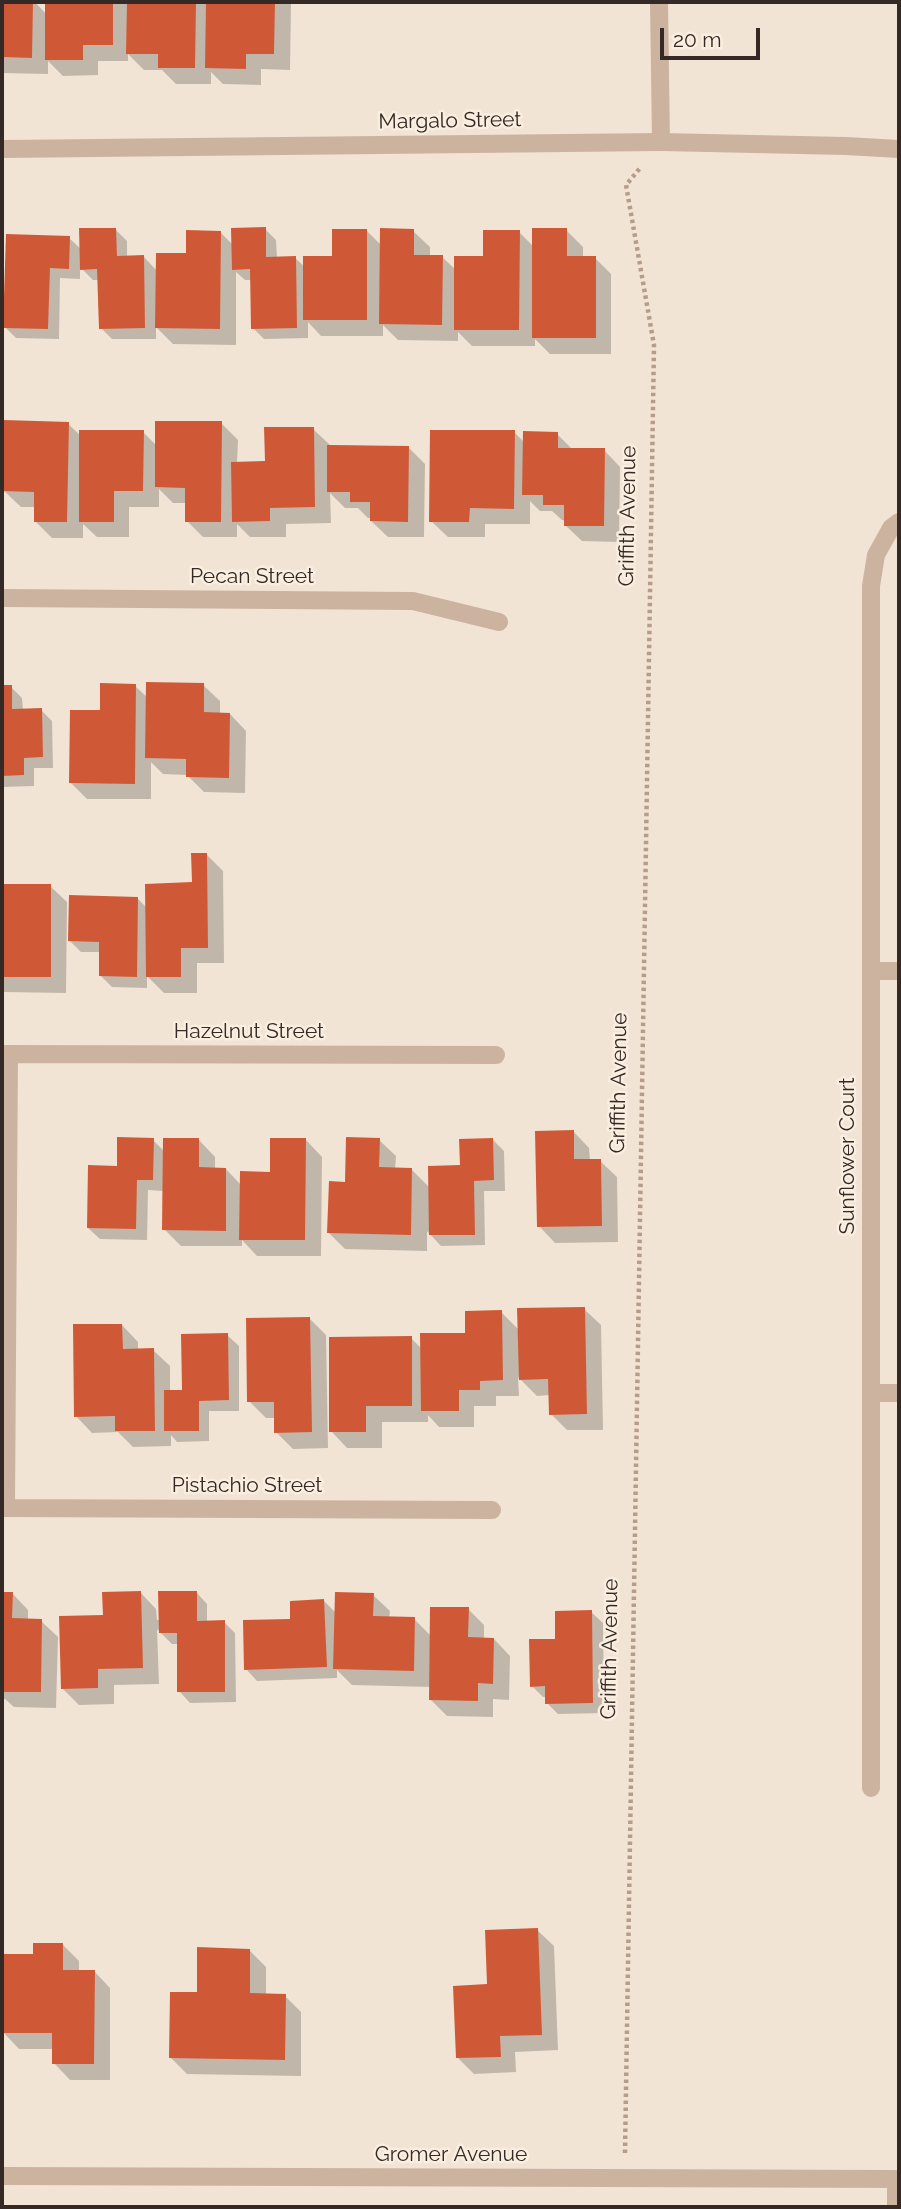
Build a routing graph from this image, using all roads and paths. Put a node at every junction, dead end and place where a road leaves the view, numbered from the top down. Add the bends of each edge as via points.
1 (659, 2) edge
2 (661, 142) junction
3 (2, 149) edge
4 (899, 149) edge
5 (895, 525) edge
6 (2, 598) edge
7 (499, 622) dead end
8 (871, 971) junction
9 (899, 971) edge
10 (5, 1054) edge
11 (496, 1055) dead end
12 (871, 1393) junction
13 (899, 1393) edge
14 (4, 1508) edge
15 (492, 1510) dead end
16 (871, 1788) dead end
17 (2, 2176) edge
18 (624, 2179) junction
19 (898, 2179) edge
20 (896, 2207) edge

1 - 2 street
2 - 3 street, Margalo Street
2 - 4 street, Margalo Street
2 - 18 path, Griffith Avenue via 626,185 654,345
5 - 8 street, Sunflower Court via 876,555 871,586
6 - 7 street, Pecan Street via 413,601
8 - 9 street
8 - 12 street, Sunflower Court
10 - 11 street, Hazelnut Street
10 - 14 street
12 - 13 street
12 - 16 street, Sunflower Court
14 - 15 street, Pistachio Street
17 - 18 street, Gromer Avenue
18 - 19 street, Gromer Avenue
19 - 20 street

